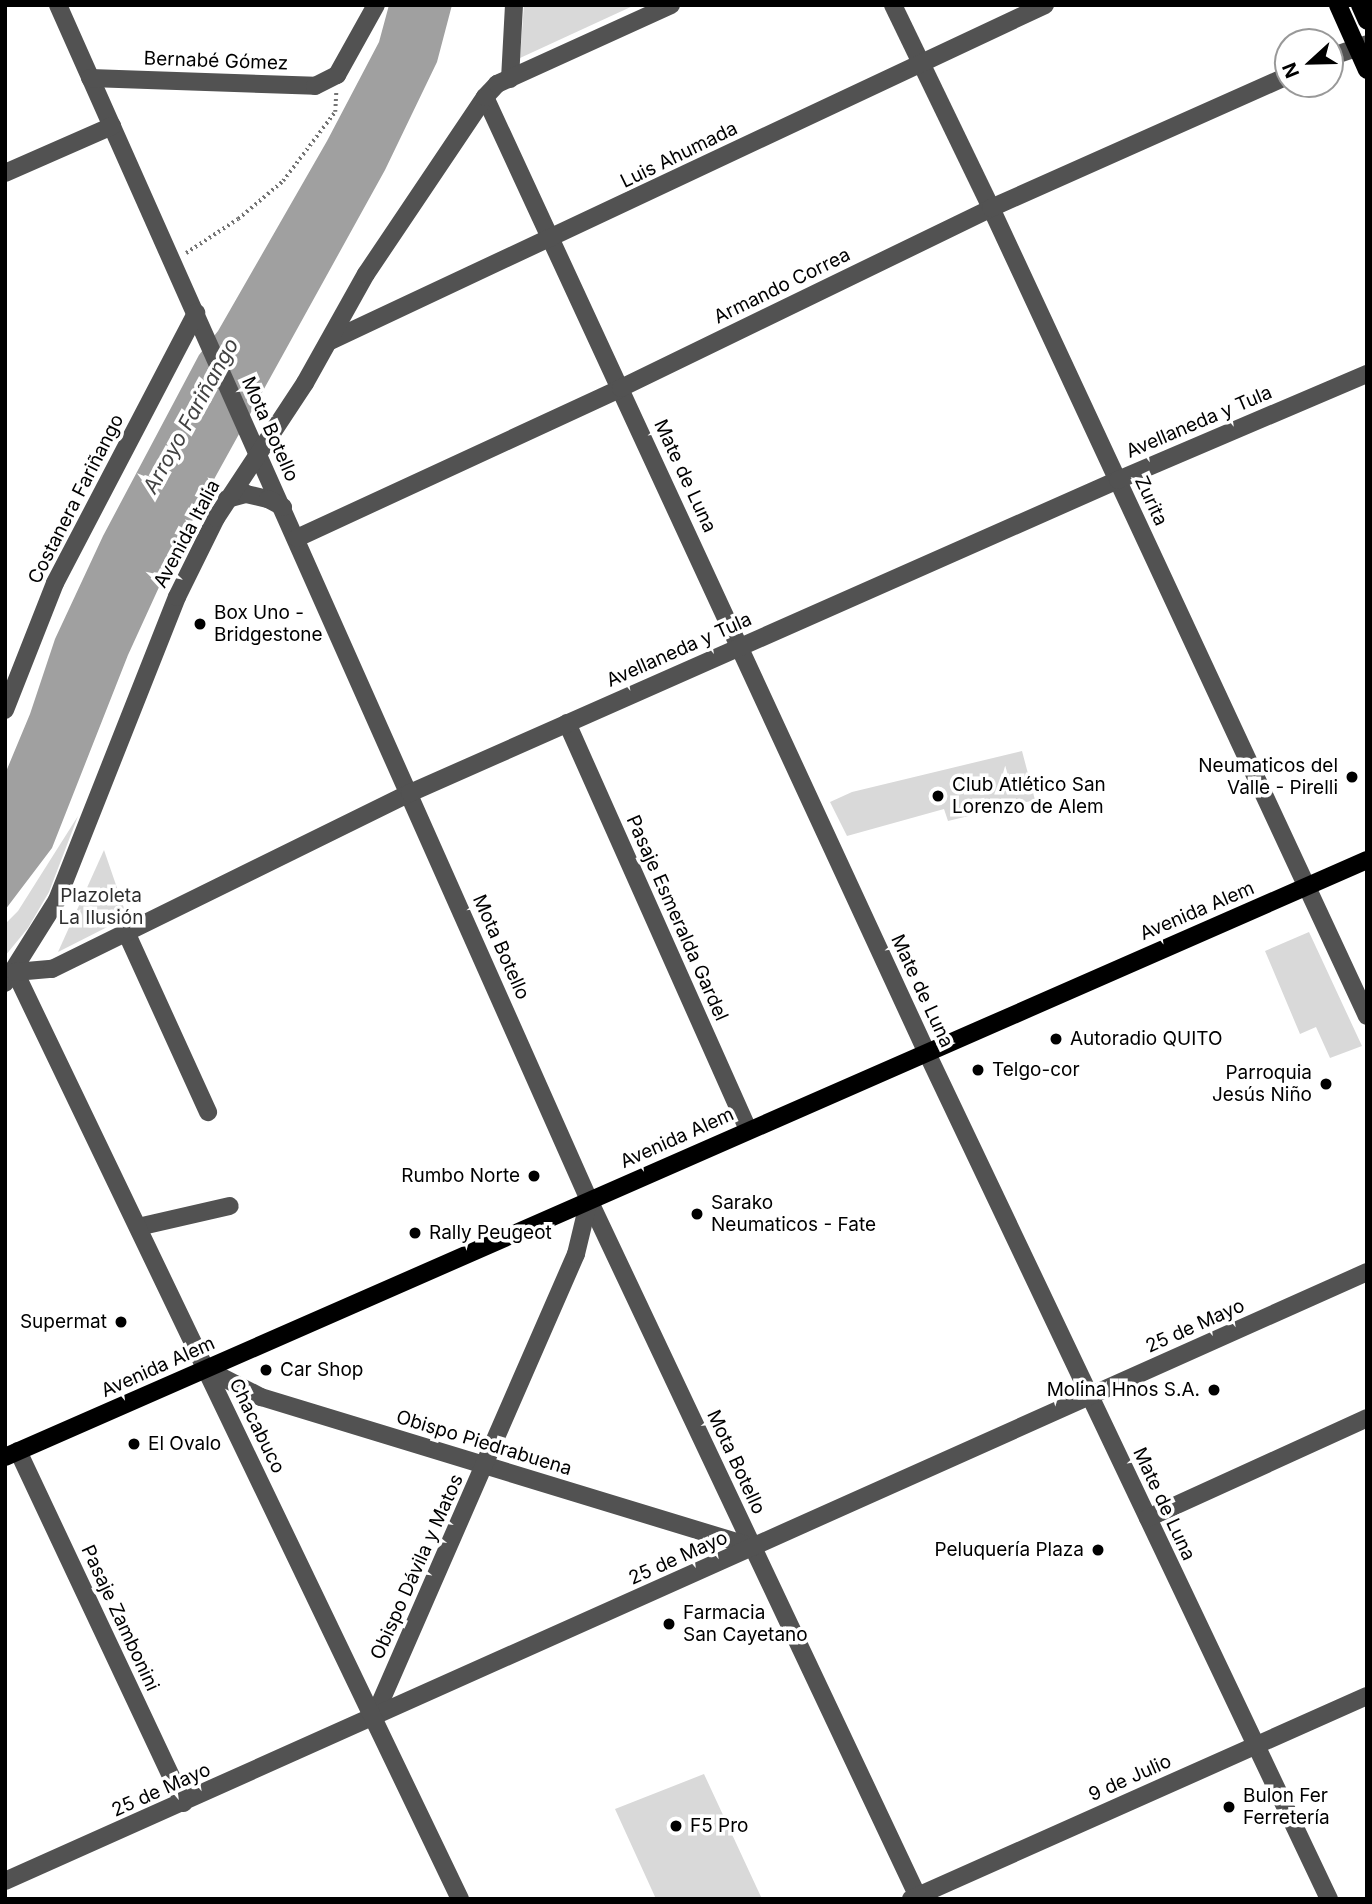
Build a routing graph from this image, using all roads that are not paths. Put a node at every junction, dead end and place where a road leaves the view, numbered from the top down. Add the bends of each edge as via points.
1 (58, 5) edge
2 (376, 5) edge
3 (514, 5) edge
4 (671, 5) edge
5 (893, 5) edge
6 (1045, 5) edge
7 (1338, 5) edge
8 (1360, 5) edge
9 (1367, 21) edge
10 (1361, 45) edge
11 (1344, 52) edge
12 (920, 63) junction
13 (1367, 70) edge
14 (90, 78) junction
15 (510, 79) junction
16 (1274, 82) edge
17 (485, 97) junction
18 (112, 126) junction
19 (5, 173) edge
20 (990, 208) junction
21 (552, 239) junction
22 (196, 313) junction
23 (330, 341) junction
24 (1367, 374) edge
25 (621, 388) junction
26 (259, 455) junction
27 (1118, 480) junction
28 (227, 499) junction
29 (283, 507) junction
30 (297, 538) junction
31 (740, 647) junction
32 (5, 710) edge
33 (567, 723) junction
34 (410, 793) junction
35 (1367, 860) edge
36 (1307, 886) junction
37 (126, 932) junction
38 (10, 977) edge
39 (1367, 1016) edge
40 (926, 1051) junction
41 (208, 1112) dead end
42 (748, 1129) junction
43 (589, 1200) junction
44 (230, 1206) dead end
45 (138, 1227) junction
46 (1367, 1272) edge
47 (206, 1369) junction
48 (1090, 1396) junction
49 (1367, 1418) edge
50 (12, 1454) edge
51 (485, 1465) junction
52 (1148, 1518) junction
53 (753, 1547) junction
54 (1367, 1696) edge
55 (374, 1717) junction
56 (1254, 1746) junction
57 (184, 1803) junction
58 (5, 1881) edge
59 (916, 1898) edge
60 (460, 1899) edge
61 (1329, 1899) edge

1 - 14 street, Mota Botello
2 - 14 street, Bernabé Gómez via 337,75 315,86
3 - 15 street
4 - 15 street
5 - 12 street, Zurita
6 - 12 street, Luis Ahumada
7 - 10 main road
8 - 9 main road
10 - 11 street
10 - 13 main road
12 - 20 street, Zurita
12 - 21 street, Luis Ahumada
14 - 18 street, Mota Botello
15 - 17 street
16 - 20 street, Armando Correa
17 - 21 street, Mate de Luna
17 - 23 street, Avenida Italia via 366,274
18 - 19 street
18 - 22 street, Mota Botello
20 - 25 street, Armando Correa
20 - 27 street, Zurita
21 - 23 street, Luis Ahumada
21 - 25 street, Mate de Luna
22 - 26 street, Mota Botello
22 - 32 street, Costanera Fariñango via 55,583
23 - 26 street, Avenida Italia
24 - 27 street, Avellaneda y Tula
25 - 30 street, Armando Correa
25 - 31 street, Mate de Luna
26 - 28 street, Avenida Italia
26 - 29 street, Mota Botello
27 - 31 street, Avellaneda y Tula
27 - 36 street, Zurita
28 - 29 street via 246,494
28 - 38 street, Avenida Italia via 177,597 57,900
29 - 30 street, Mota Botello
30 - 34 street, Mota Botello
31 - 33 street, Avellaneda y Tula
31 - 40 street, Mate de Luna
33 - 34 street, Avellaneda y Tula
33 - 42 street, Pasaje Esmeralda Gardel
34 - 37 street, Avellaneda y Tula
34 - 43 street, Mota Botello
35 - 36 main road, Avenida Alem
36 - 39 street, Zurita
36 - 40 main road, Avenida Alem
37 - 38 street, Avellaneda y Tula via 52,969
37 - 41 street
38 - 45 street, Chacabuco
40 - 42 main road, Avenida Alem
40 - 48 street, Mate de Luna
42 - 43 main road, Avenida Alem
43 - 47 main road, Avenida Alem
43 - 51 street, Obispo Dávila y Matos via 576,1254
43 - 53 street, Mota Botello
44 - 45 street
45 - 47 street, Chacabuco
46 - 48 street, 25 de Mayo
47 - 50 main road, Avenida Alem
47 - 51 street, Obispo Piedrabuena via 261,1397
47 - 55 street, Chacabuco
48 - 52 street, Mate de Luna
48 - 53 street, 25 de Mayo
49 - 52 street
50 - 57 street, Pasaje Zambonini
51 - 53 street, Obispo Piedrabuena
51 - 55 street, Obispo Dávila y Matos
52 - 56 street, Mate de Luna
53 - 55 street, 25 de Mayo
53 - 59 street, Mota Botello
54 - 56 street, 9 de Julio
55 - 57 street, 25 de Mayo
55 - 60 street, Chacabuco
56 - 59 street, 9 de Julio
56 - 61 street, Mate de Luna
57 - 58 street, 25 de Mayo

